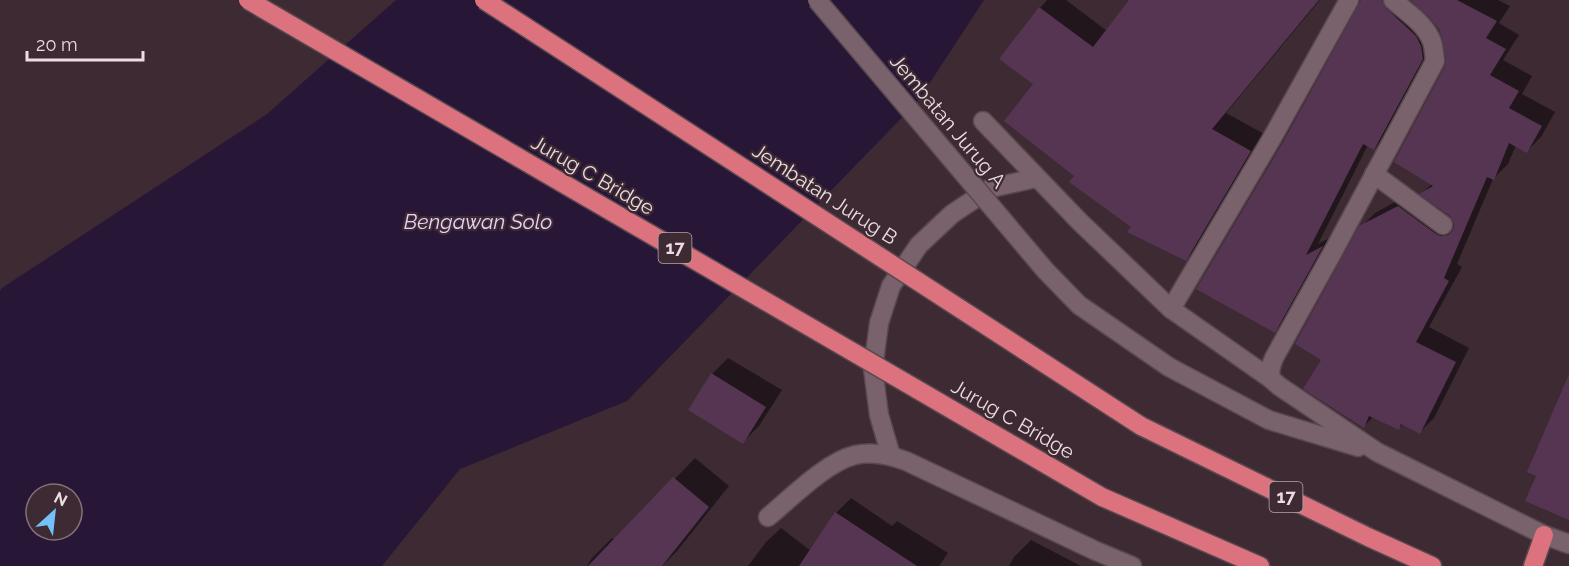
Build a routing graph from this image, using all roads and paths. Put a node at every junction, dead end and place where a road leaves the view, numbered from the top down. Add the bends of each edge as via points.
1 (248, 0) edge
2 (484, 0) edge
3 (817, 0) edge
4 (1349, 0) edge
5 (1393, 0) edge
6 (982, 121) dead end
7 (1374, 174) junction
8 (1036, 178) junction
9 (1443, 225) dead end
10 (1171, 309) junction
11 (1271, 379) junction
12 (1377, 452) junction
13 (891, 456) junction
14 (768, 518) dead end
15 (1544, 536) junction
16 (1569, 544) edge
17 (1090, 558) edge
18 (1132, 566) edge
19 (1260, 566) edge
20 (1432, 566) edge
21 (1533, 566) edge

1 - 19 highway, Jurug C Bridge / 17, bridge via 1102,497
2 - 20 highway, Jembatan Jurug B / 17, bridge via 1141,426
3 - 12 street, Jembatan Jurug A, bridge via 1079,305 1169,367 1269,420
4 - 10 street
5 - 7 street via 1428,33 1435,61
6 - 8 street
7 - 9 street
7 - 11 street via 1274,358
8 - 10 street
8 - 13 street via 991,188 952,214 920,245 891,286 879,323 873,369 879,415
10 - 11 street
11 - 12 street
12 - 15 street
13 - 14 street via 855,455 833,464
13 - 17 street via 906,460
15 - 16 street
15 - 21 highway
17 - 18 street

